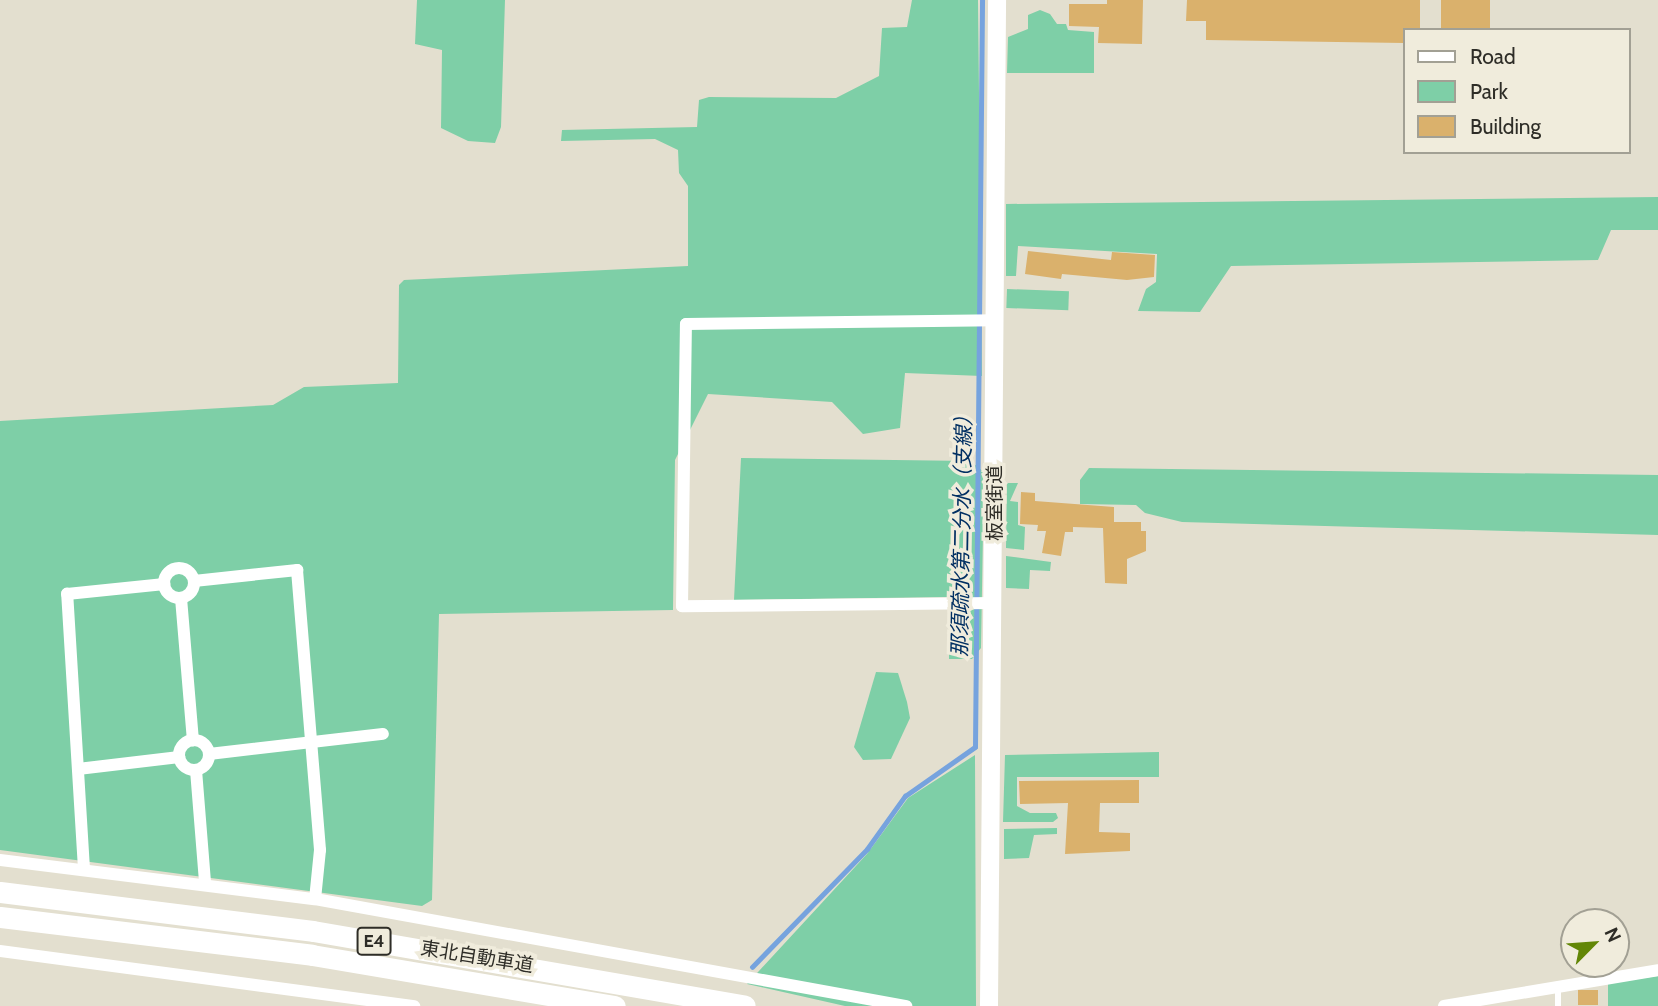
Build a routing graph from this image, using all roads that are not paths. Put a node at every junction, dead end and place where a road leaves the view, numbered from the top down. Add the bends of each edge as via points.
1 (997, 0) edge
2 (996, 320) junction
3 (194, 581) junction
4 (164, 584) junction
5 (181, 598) junction
6 (994, 603) junction
7 (383, 734) dead end
8 (193, 740) junction
9 (311, 742) junction
10 (209, 754) junction
11 (179, 757) junction
12 (78, 769) junction
13 (196, 771) junction
14 (0, 860) edge
15 (84, 869) junction
16 (205, 882) junction
17 (0, 892) edge
18 (316, 899) junction
19 (0, 917) edge
20 (0, 951) edge
21 (1658, 970) edge
22 (1558, 985) junction
23 (1495, 1001) edge
24 (414, 1006) edge
25 (615, 1006) edge
26 (745, 1006) edge
27 (906, 1006) edge
28 (989, 1006) edge
29 (1444, 1006) edge
30 (1558, 1006) edge

1 - 2 main road, 板室街道
2 - 6 main road, 板室街道
2 - 6 street via 686,324 682,607
3 - 4 street via 188,570 180,568 169,572
3 - 5 street via 191,593
3 - 9 street via 298,570
4 - 5 street via 172,596
4 - 12 street via 67,594
5 - 8 street
6 - 28 main road, 板室街道
7 - 9 street
8 - 10 street via 203,743
8 - 11 street via 181,746
9 - 10 street
9 - 18 street via 320,850
10 - 13 street via 205,766
11 - 12 street
11 - 13 street via 186,768
12 - 15 street
13 - 16 street
14 - 15 street
15 - 16 street
16 - 18 street
17 - 26 highway, 東北自動車道 / E4 via 313,931
18 - 27 street
19 - 25 highway, 東北自動車道 / E4 via 312,955
20 - 24 street
21 - 22 street
22 - 23 street
22 - 30 lane
23 - 29 street

